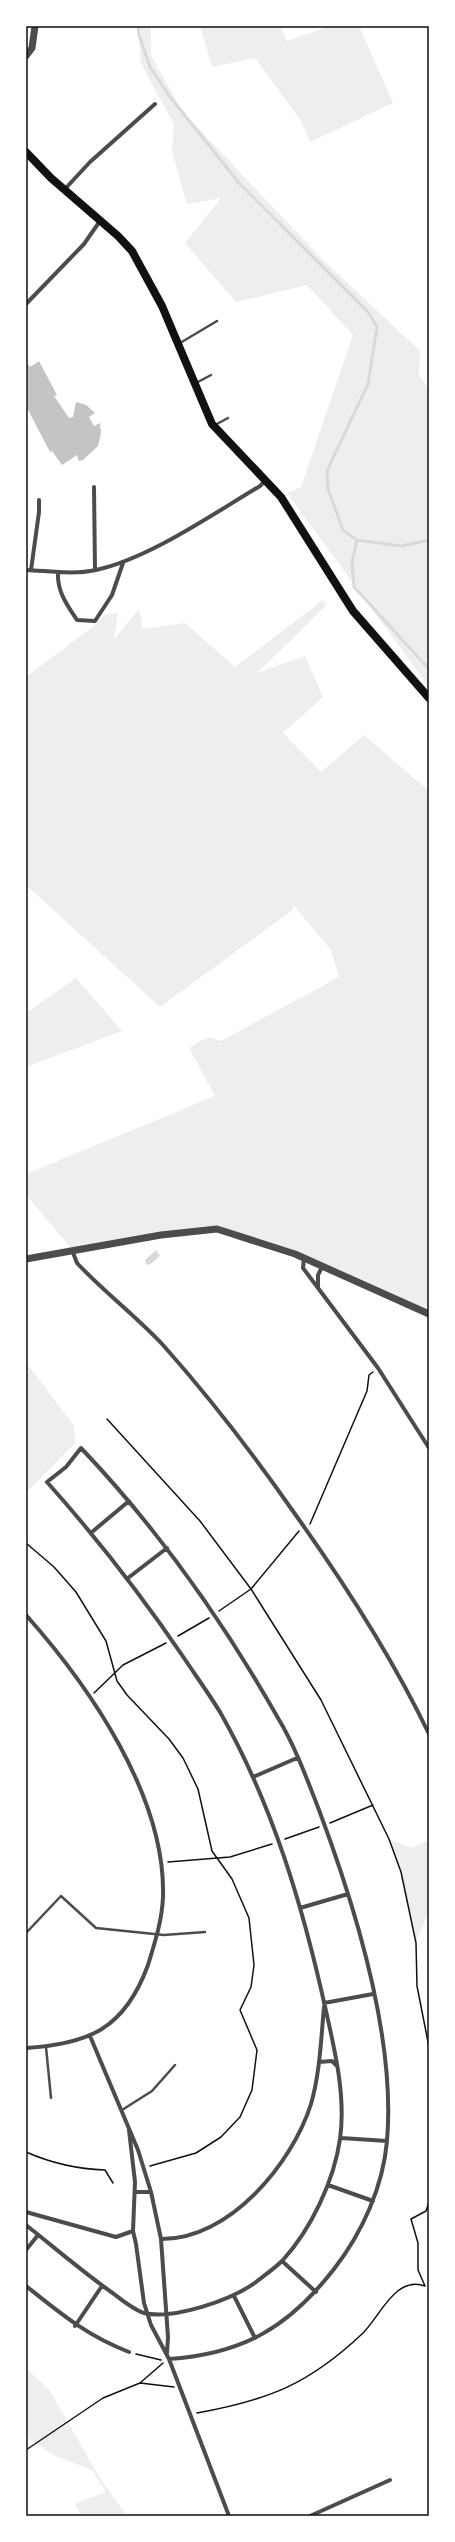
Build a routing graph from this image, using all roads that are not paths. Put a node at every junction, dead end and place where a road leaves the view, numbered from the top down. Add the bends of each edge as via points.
1 (35, 26) edge
2 (26, 56) edge
3 (155, 104) dead end
4 (26, 152) edge
5 (64, 190) junction
6 (100, 221) junction
7 (26, 304) edge
8 (217, 321) dead end
9 (179, 344) junction
10 (211, 375) dead end
11 (195, 383) junction
12 (228, 418) dead end
13 (213, 426) junction
14 (265, 481) junction
15 (94, 487) dead end
16 (39, 500) dead end
17 (123, 563) junction
18 (28, 570) edge
19 (95, 570) junction
20 (58, 573) junction
21 (429, 698) edge
22 (72, 1249) junction
23 (304, 1258) junction
24 (26, 1259) edge
25 (322, 1267) junction
26 (318, 1288) junction
27 (429, 1314) edge
28 (429, 1448) edge
29 (129, 1501) junction
30 (92, 1532) junction
31 (167, 1548) junction
32 (128, 1578) junction
33 (26, 1615) edge
34 (429, 1734) edge
35 (297, 1758) junction
36 (253, 1777) junction
37 (348, 1894) junction
38 (300, 1908) junction
39 (205, 1932) dead end
40 (26, 1934) edge
41 (158, 1934) junction
42 (373, 1994) junction
43 (324, 2003) junction
44 (90, 2036) junction
45 (46, 2047) junction
46 (26, 2048) edge
47 (319, 2062) junction
48 (175, 2065) dead end
49 (336, 2065) junction
50 (51, 2098) dead end
51 (122, 2110) junction
52 (129, 2130) junction
53 (340, 2138) junction
54 (387, 2141) junction
55 (328, 2185) junction
56 (135, 2192) junction
57 (151, 2192) junction
58 (372, 2201) junction
59 (27, 2214) edge
60 (26, 2225) edge
61 (132, 2231) junction
62 (38, 2235) junction
63 (161, 2239) junction
64 (26, 2250) edge
65 (282, 2262) junction
66 (26, 2286) edge
67 (102, 2286) junction
68 (316, 2292) junction
69 (234, 2296) junction
70 (166, 2312) junction
71 (147, 2313) junction
72 (75, 2326) junction
73 (255, 2338) junction
74 (129, 2352) road end
75 (167, 2354) junction
76 (169, 2359) junction
77 (390, 2480) dead end
78 (229, 2516) edge
79 (310, 2516) edge

1 - 2 street via 32,48
3 - 5 street via 90,162
4 - 5 main road
5 - 6 main road
6 - 7 street via 84,244
6 - 9 main road via 125,244 138,261
8 - 9 lane
9 - 11 main road
10 - 11 lane
11 - 13 main road
12 - 13 lane
13 - 14 main road
14 - 17 street
14 - 21 main road via 281,497 352,611
15 - 19 street
16 - 18 street
17 - 19 street
17 - 20 street via 112,595 95,621 89,622 77,620 66,604 58,584
18 - 20 street
19 - 20 street
22 - 23 street via 210,1228 224,1230
22 - 24 street
22 - 34 street via 74,1258 82,1268 161,1343 207,1394 246,1445 358,1607 400,1677
23 - 25 street
23 - 26 street via 303,1268
25 - 26 street via 318,1274
25 - 27 street
26 - 28 street via 378,1368
29 - 30 street
29 - 30 street via 81,1448 66,1466 47,1482
29 - 31 street
30 - 32 street
31 - 32 street
31 - 35 street via 214,1614 280,1720
32 - 36 street via 219,1712
33 - 41 street via 88,1696 125,1758 143,1795 154,1827 161,1863 163,1897
35 - 36 street
35 - 37 street
36 - 38 street via 279,1841
37 - 38 street
37 - 42 street
38 - 43 street
39 - 41 lane
40 - 41 lane via 61,1896 96,1928
41 - 44 street via 133,1998 106,2026
42 - 43 street
42 - 54 street via 385,2054
43 - 47 street
43 - 49 street
44 - 45 street
44 - 51 street
45 - 46 street
45 - 50 lane
47 - 49 street via 332,2061
47 - 63 street via 310,2104 297,2134 271,2175 250,2200 229,2217 198,2234
48 - 51 lane via 146,2095
49 - 53 street via 341,2107
51 - 52 street
52 - 56 street via 134,2158
52 - 57 street
53 - 54 street
53 - 55 street
54 - 58 street via 380,2179
55 - 58 street
55 - 65 street via 302,2234
56 - 57 street
56 - 61 street
57 - 63 street
58 - 68 street via 356,2235
59 - 61 street via 116,2237
60 - 62 street
61 - 71 street
62 - 64 street
62 - 67 street
63 - 70 street
65 - 68 street
65 - 69 street
66 - 72 street
67 - 71 street
67 - 72 street
68 - 73 street via 297,2312
69 - 70 street via 196,2309
69 - 73 street
70 - 71 street
70 - 75 street
71 - 75 street via 151,2326
72 - 74 street
73 - 76 street via 223,2350
75 - 76 street
76 - 78 street
77 - 79 street

